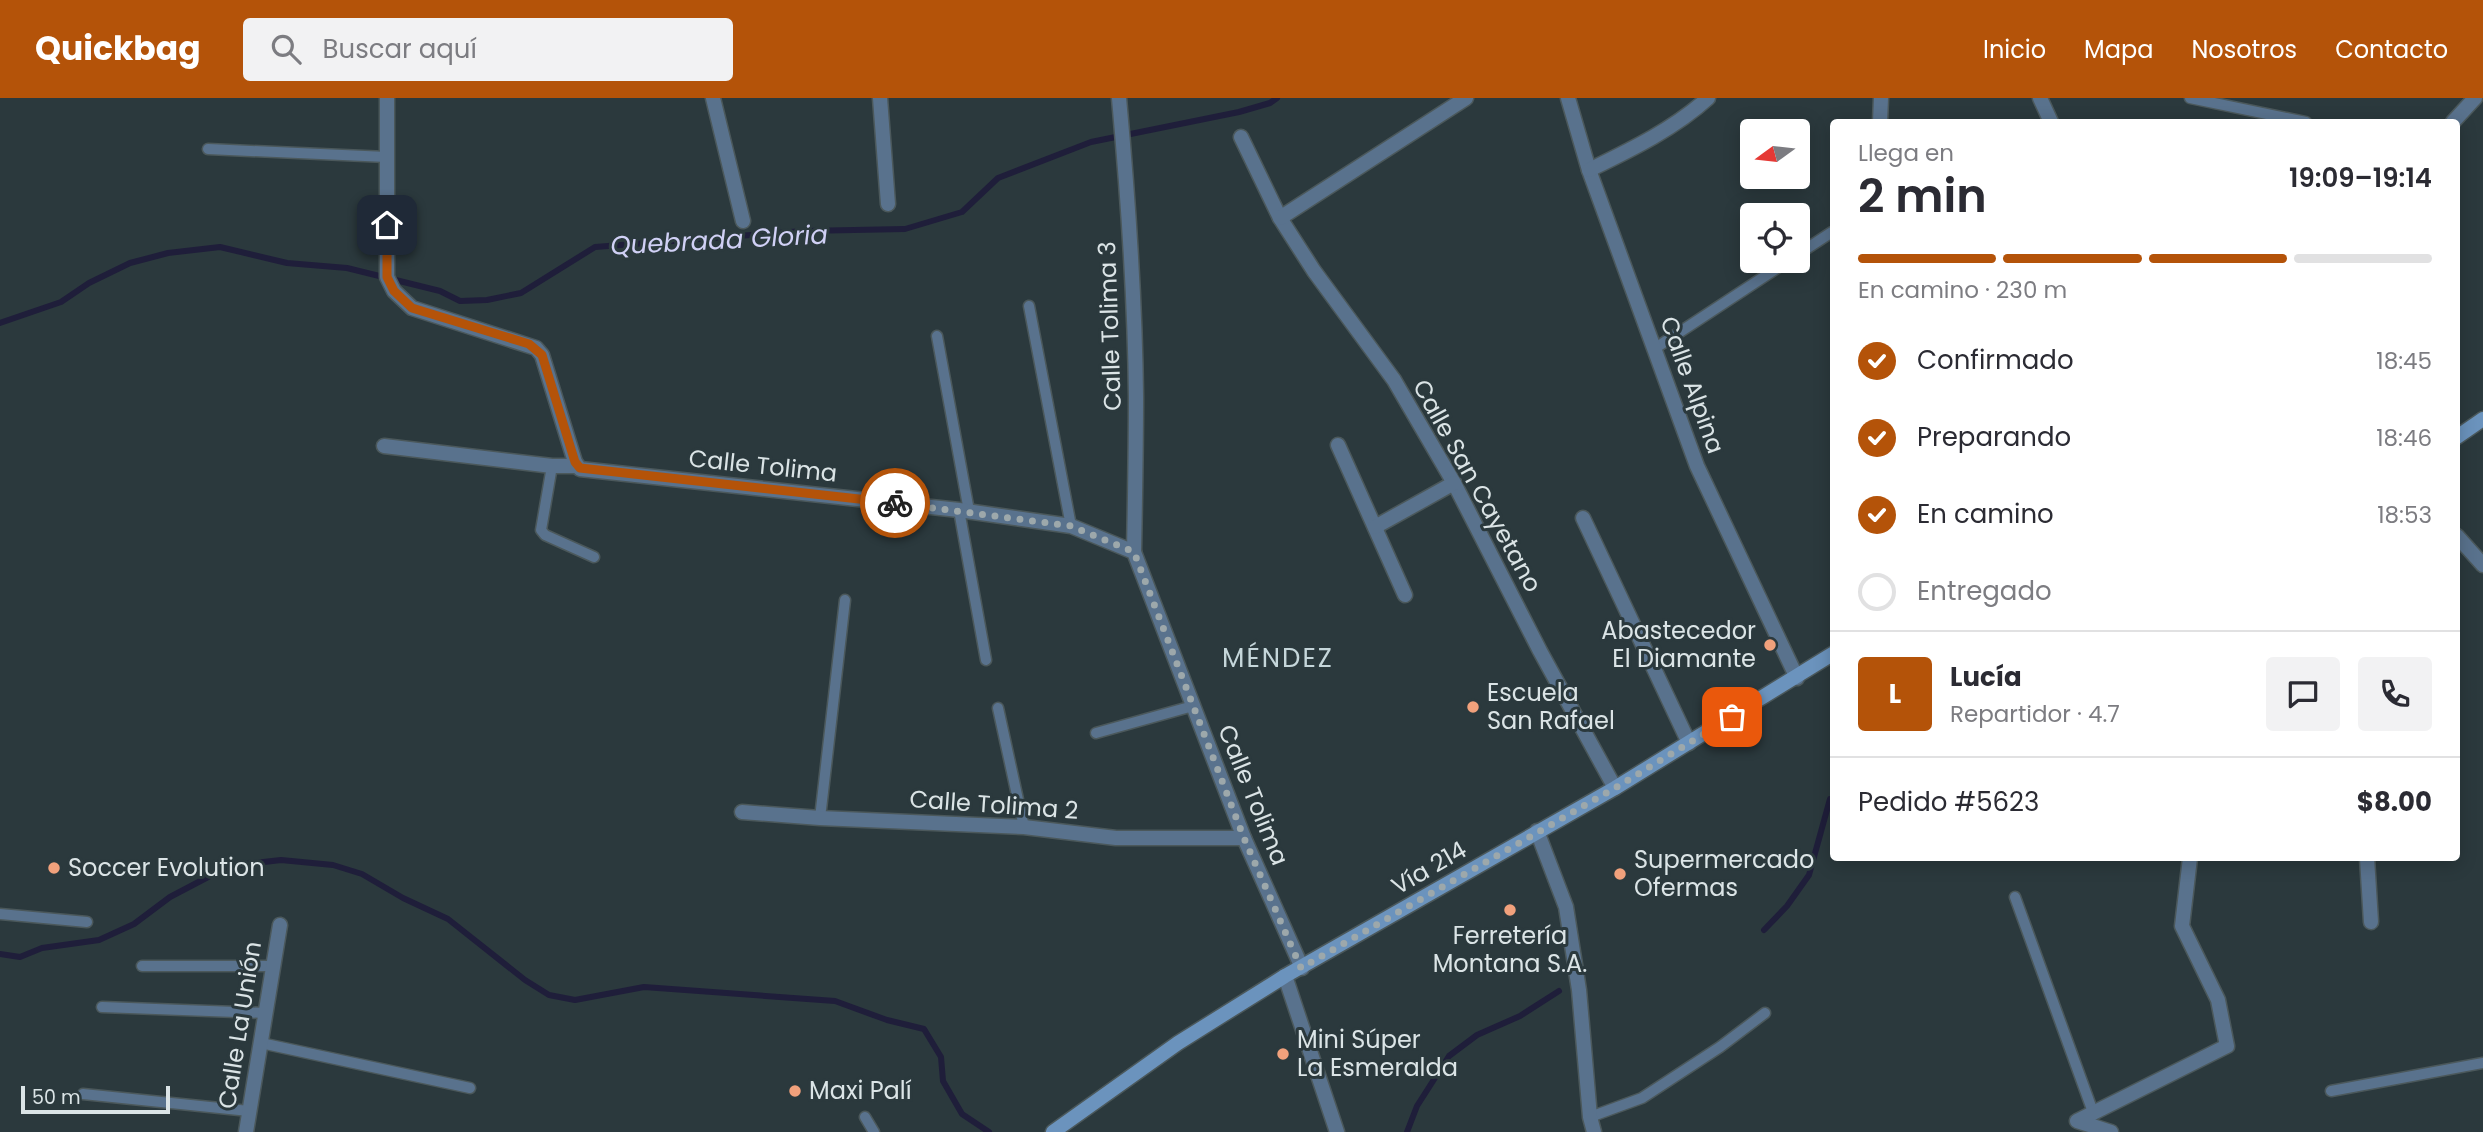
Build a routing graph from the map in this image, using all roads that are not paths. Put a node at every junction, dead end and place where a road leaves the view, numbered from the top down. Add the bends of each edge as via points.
1 (387, 98) edge
2 (713, 98) edge
3 (880, 98) edge
4 (1466, 98) edge
5 (1568, 98) edge
6 (1708, 98) edge
7 (1881, 98) edge
8 (2040, 98) edge
9 (2190, 98) edge
10 (2475, 98) edge
11 (1119, 106) edge
12 (1880, 119) edge
13 (2050, 119) edge
14 (2292, 119) edge
15 (2456, 119) edge
16 (1241, 137) dead end
17 (208, 149) dead end
18 (387, 157) junction
19 (1590, 170) junction
20 (888, 204) dead end
21 (1280, 218) junction
22 (743, 221) dead end
23 (1830, 233) edge
24 (1810, 246) edge
25 (1770, 273) edge
26 (1029, 306) dead end
27 (937, 337) dead end
28 (1654, 349) junction
29 (2483, 419) edge
30 (2460, 435) edge
31 (1338, 445) dead end
32 (384, 446) dead end
33 (552, 466) junction
34 (577, 466) junction
35 (1454, 483) junction
36 (964, 511) junction
37 (1583, 518) dead end
38 (1071, 526) junction
39 (1375, 527) junction
40 (2460, 539) edge
41 (1134, 552) junction
42 (594, 557) dead end
43 (2483, 565) edge
44 (1405, 595) dead end
45 (845, 600) dead end
46 (1830, 656) edge
47 (986, 660) dead end
48 (1797, 678) junction
49 (1193, 706) junction
50 (998, 708) dead end
51 (1096, 733) dead end
52 (1689, 743) junction
53 (1615, 788) junction
54 (742, 812) dead end
55 (820, 818) junction
56 (1024, 827) junction
57 (1537, 831) junction
58 (1244, 838) junction
59 (2190, 861) edge
60 (2367, 861) edge
61 (2015, 897) dead end
62 (0, 914) edge
63 (88, 922) dead end
64 (2371, 922) dead end
65 (280, 925) dead end
66 (273, 966) junction
67 (142, 967) dead end
68 (1301, 968) junction
69 (1285, 976) junction
70 (102, 1007) dead end
71 (265, 1013) junction
72 (1765, 1013) dead end
73 (261, 1043) junction
74 (2483, 1063) edge
75 (470, 1088) dead end
76 (2331, 1091) dead end
77 (83, 1094) dead end
78 (249, 1111) junction
79 (2093, 1112) junction
80 (865, 1117) dead end
81 (1590, 1117) junction
82 (246, 1132) edge
83 (874, 1132) edge
84 (1053, 1132) edge
85 (1337, 1132) edge
86 (1594, 1132) edge
87 (2111, 1132) edge

1 - 18 street
2 - 22 street
3 - 20 street
4 - 21 street
5 - 19 street, Calle Alpina
6 - 19 street via 1641,145
7 - 12 street
8 - 13 street
9 - 14 lane
10 - 15 street
11 - 41 street, Calle Tolima 3 via 1126,165 1136,398
16 - 21 street, Calle San Cayetano
17 - 18 lane
18 - 34 street via 387,277 394,291 412,308 536,348
19 - 28 street, Calle Alpina
21 - 35 street, Calle San Cayetano via 1394,380
23 - 24 lane
25 - 28 lane
26 - 38 lane
27 - 36 lane
28 - 48 street, Calle Alpina via 1697,466
29 - 30 main road
31 - 39 street
32 - 33 street, Calle Tolima
33 - 34 street, Calle Tolima
33 - 42 lane via 541,530
34 - 36 street, Calle Tolima
35 - 39 street
35 - 53 street, Calle San Cayetano
36 - 38 street, Calle Tolima
36 - 47 lane
37 - 52 street
38 - 41 street, Calle Tolima
39 - 44 street
40 - 43 street
41 - 49 street, Calle Tolima
45 - 55 lane
46 - 48 main road, Vía 214
48 - 52 main road, Vía 214
49 - 51 lane
49 - 58 street, Calle Tolima
50 - 56 lane
52 - 53 main road, Vía 214
53 - 57 main road, Vía 214
54 - 55 street, Calle Tolima 2
55 - 56 street, Calle Tolima 2
56 - 58 street, Calle Tolima 2 via 1116,838
57 - 68 main road, Vía 214
57 - 81 street via 1566,907
58 - 68 street, Calle Tolima
59 - 79 street via 2182,926 2218,1000 2227,1046
60 - 64 street
61 - 79 lane
62 - 63 lane
65 - 66 street, Calle La Unión
66 - 67 lane
66 - 71 street, Calle La Unión
68 - 69 main road, Vía 214
69 - 84 main road, Vía 214 via 1178,1043
69 - 85 street
70 - 71 lane
71 - 73 street, Calle La Unión
72 - 81 lane via 1642,1098
73 - 75 lane
73 - 78 street, Calle La Unión
74 - 76 lane
77 - 78 lane
78 - 82 street, Calle La Unión
79 - 87 street via 2077,1121
80 - 83 lane
81 - 86 street

